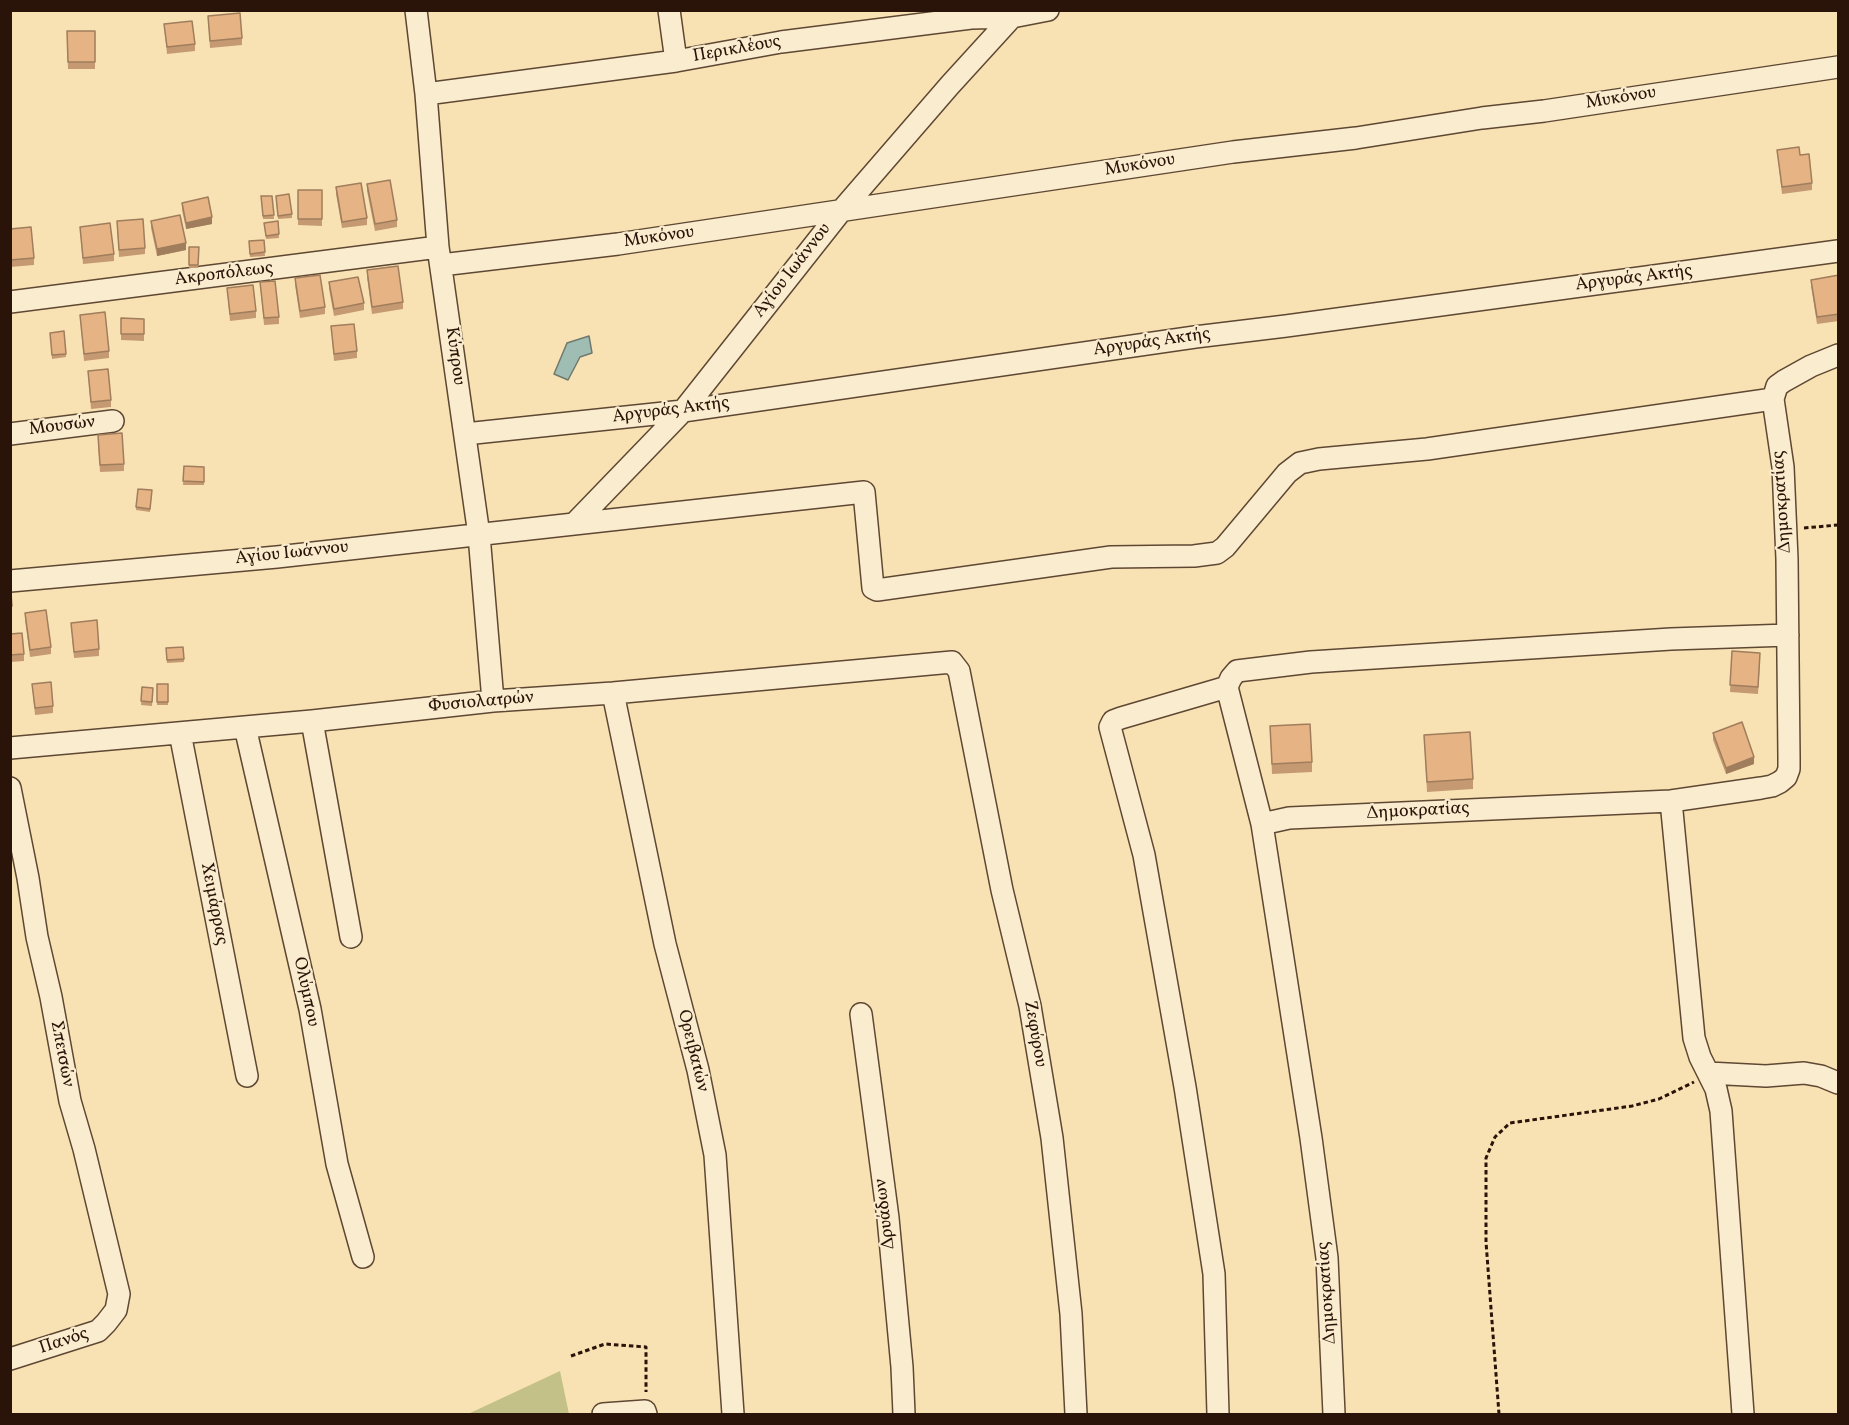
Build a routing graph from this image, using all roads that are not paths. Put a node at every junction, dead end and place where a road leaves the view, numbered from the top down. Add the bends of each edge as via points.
1 (416, 10) edge
2 (669, 10) edge
3 (1030, 13) edge
4 (676, 61) junction
5 (1839, 67) edge
6 (426, 94) junction
7 (841, 211) junction
8 (1839, 251) edge
9 (440, 256) junction
10 (10, 302) edge
11 (1839, 355) edge
12 (1773, 399) junction
13 (683, 411) junction
14 (113, 421) dead end
15 (10, 434) edge
16 (465, 434) junction
17 (574, 524) junction
18 (478, 535) junction
19 (10, 581) edge
20 (1788, 635) junction
21 (952, 662) joint
22 (1227, 687) junction
23 (613, 693) junction
24 (493, 701) junction
25 (312, 721) junction
26 (245, 727) junction
27 (180, 733) junction
28 (10, 748) edge
29 (10, 788) edge
30 (1671, 801) junction
31 (1262, 824) junction
32 (351, 937) dead end
33 (861, 1014) dead end
34 (1708, 1073) junction
35 (247, 1076) dead end
36 (1839, 1083) edge
37 (363, 1257) dead end
38 (111, 1316) joint
39 (10, 1359) edge
40 (646, 1413) edge
41 (603, 1414) edge
42 (732, 1414) edge
43 (904, 1414) edge
44 (1076, 1414) edge
45 (1218, 1414) edge
46 (1334, 1414) edge
47 (1743, 1414) edge

1 - 6 street, Κύπρου
2 - 4 street
3 - 4 street, Περικλέους via 781,42
3 - 7 street, Αγίου Ιωάννου via 950,85
4 - 6 street, Περικλέους
5 - 7 street, Μυκόνου
6 - 9 street, Κύπρου
7 - 9 street, Μυκόνου via 618,244
7 - 13 street, Αγίου Ιωάννου
8 - 13 street, Αργυράς Ακτής via 1195,337
9 - 10 street, Ακροπόλεως
9 - 16 street, Κύπρου
11 - 12 street via 1784,381 1777,386
12 - 17 street, Αγίου Ιωάννου via 1427,449 1318,459 1300,463 1287,473 1217,552 1111,557 877,590 873,588 864,492
12 - 20 street, Δημοκρατίας via 1783,467
13 - 16 street, Αργυράς Ακτής
13 - 17 street, Αγίου Ιωάννου
14 - 15 street, Μουσών
16 - 18 street, Κύπρου
17 - 18 street, Αγίου Ιωάννου
18 - 19 street, Αγίου Ιωάννου
18 - 24 street, Κύπρου
20 - 22 street via 1311,662 1237,671
20 - 30 street, Δημοκρατίας via 1790,757 1785,777 1772,786
21 - 23 street, Φυσιολατρών
21 - 44 street, Ζεφύρου via 959,671 1002,890 1030,1006 1049,1116 1071,1314
22 - 31 street
22 - 45 street via 1121,718 1110,727 1144,855 1185,1087 1214,1274
23 - 24 street, Φυσιολατρών
23 - 42 street, Ορειβατών via 665,945 699,1070 715,1155
24 - 25 street, Φυσιολατρών
25 - 26 street, Φυσιολατρών
25 - 32 street
26 - 27 street, Φυσιολατρών
26 - 37 street, Ολύμπου via 310,1009 336,1164
27 - 28 street, Φυσιολατρών
27 - 35 street, Χειμάρρας
29 - 38 street, Σπετσών via 70,1101 118,1287 118,1304
30 - 31 street, Δημοκρατίας via 1289,818
30 - 34 street via 1694,1038
31 - 46 street, Δημοκρατίας via 1327,1258
33 - 43 street, Δρυάδων via 888,1218
34 - 36 street via 1804,1073
34 - 47 street via 1721,1111
38 - 39 street, Πανός via 98,1331
40 - 41 street

